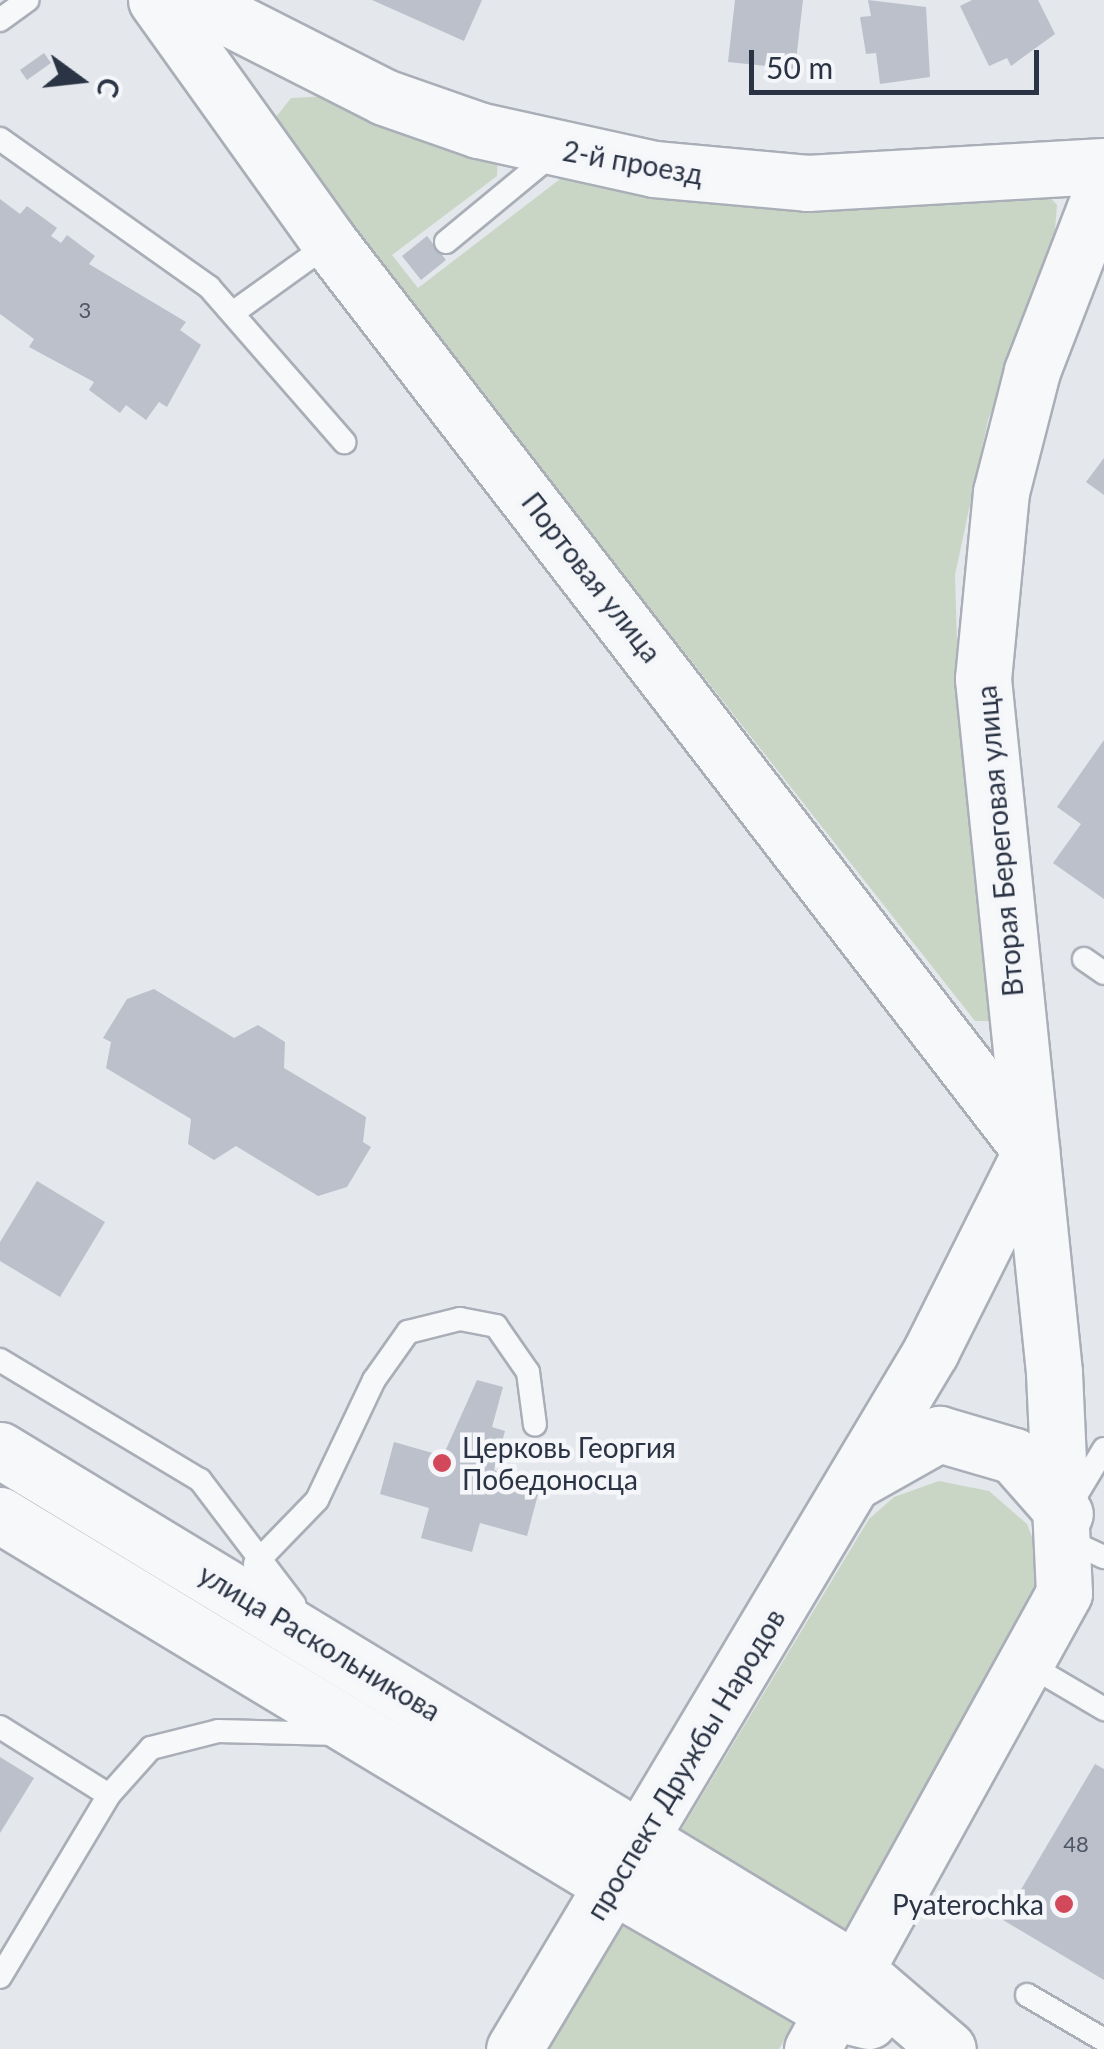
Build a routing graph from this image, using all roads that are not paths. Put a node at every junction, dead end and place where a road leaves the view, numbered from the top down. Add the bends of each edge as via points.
1 (28, 0) edge
2 (156, 0) edge
3 (193, 0) edge
4 (0, 20) edge
5 (0, 139) edge
6 (558, 150) junction
7 (1104, 166) edge
8 (1104, 184) edge
9 (446, 242) dead end
10 (330, 243) junction
11 (234, 312) junction
12 (344, 442) dead end
13 (1084, 959) dead end
14 (1104, 973) edge
15 (1032, 1152) junction
16 (0, 1360) edge
17 (535, 1425) dead end
18 (1104, 1449) edge
19 (0, 1450) edge
20 (857, 1480) junction
21 (0, 1515) edge
22 (1083, 1551) edge
23 (255, 1564) junction
24 (345, 1657) junction
25 (1026, 1663) junction
26 (1104, 1709) edge
27 (0, 1726) edge
28 (364, 1736) junction
29 (109, 1795) junction
30 (640, 1834) junction
31 (612, 1885) junction
32 (0, 1977) edge
33 (1028, 1994) dead end
34 (834, 2010) edge
35 (1104, 2040) edge
36 (937, 2043) edge
37 (514, 2049) edge

1 - 4 lane
2 - 10 street, Портовая улица
3 - 6 street, 2-й проезд via 384,97
5 - 11 lane
6 - 7 street, 2-й проезд via 807,183
6 - 9 lane
8 - 15 street, Вторая Береговая улица via 1032,371 1001,492 983,679
10 - 11 lane
10 - 15 street, Портовая улица
11 - 12 lane
13 - 14 lane
15 - 20 street, проспект Дружбы Народов
15 - 22 street, Вторая Береговая улица
16 - 23 lane via 200,1480
17 - 23 lane via 528,1372 496,1326 460,1318 408,1332 374,1380 317,1500
18 - 22 lane
19 - 24 street, улица Раскольникова
20 - 22 street via 939,1434 1014,1456
20 - 30 street, проспект Дружбы Народов
21 - 28 street, улица Раскольникова
22 - 25 street
23 - 24 lane
24 - 30 street, улица Раскольникова
25 - 26 lane
25 - 34 street
27 - 29 lane
28 - 29 lane via 218,1731 150,1748
28 - 31 street, улица Раскольникова
29 - 32 lane
30 - 31 street, проспект Дружбы Народов
30 - 34 street, улица Раскольникова
31 - 34 street, улица Раскольникова
31 - 37 street, проспект Дружбы Народов
33 - 35 lane
34 - 36 street

